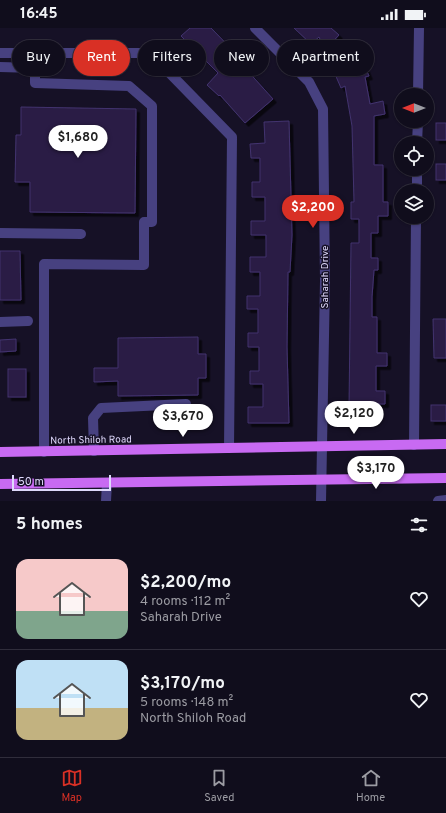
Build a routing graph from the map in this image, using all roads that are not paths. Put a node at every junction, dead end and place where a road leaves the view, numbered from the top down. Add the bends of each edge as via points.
1 (255, 28) edge
2 (419, 28) edge
3 (0, 53) edge
4 (0, 67) edge
5 (418, 88) edge
6 (416, 224) edge
7 (0, 233) edge
8 (81, 234) dead end
9 (28, 321) dead end
10 (0, 322) edge
11 (186, 404) dead end
12 (446, 444) edge
13 (414, 445) junction
14 (322, 447) junction
15 (230, 448) junction
16 (94, 451) junction
17 (0, 452) edge
18 (44, 452) junction
19 (446, 478) edge
20 (321, 480) junction
21 (107, 483) junction
22 (0, 484) edge
23 (446, 500) edge
24 (106, 501) edge
25 (321, 501) edge
26 (438, 501) edge

1 - 14 street, Saharah Drive via 309,82 323,109 325,281
2 - 5 street
3 - 15 street via 150,53 232,137
4 - 18 street via 35,68 35,84 130,86 152,106 152,222 144,222 144,265 44,264
6 - 13 street
7 - 8 street
9 - 10 street
11 - 16 street via 101,408 93,418
12 - 13 main road, North Shiloh Road
13 - 14 main road, North Shiloh Road
14 - 15 main road, North Shiloh Road
14 - 20 street, Saharah Drive
15 - 16 main road, North Shiloh Road
16 - 18 main road, North Shiloh Road
17 - 18 main road, North Shiloh Road
19 - 20 main road
20 - 21 main road
20 - 25 street, Saharah Drive
21 - 22 main road
21 - 24 street
23 - 26 street

